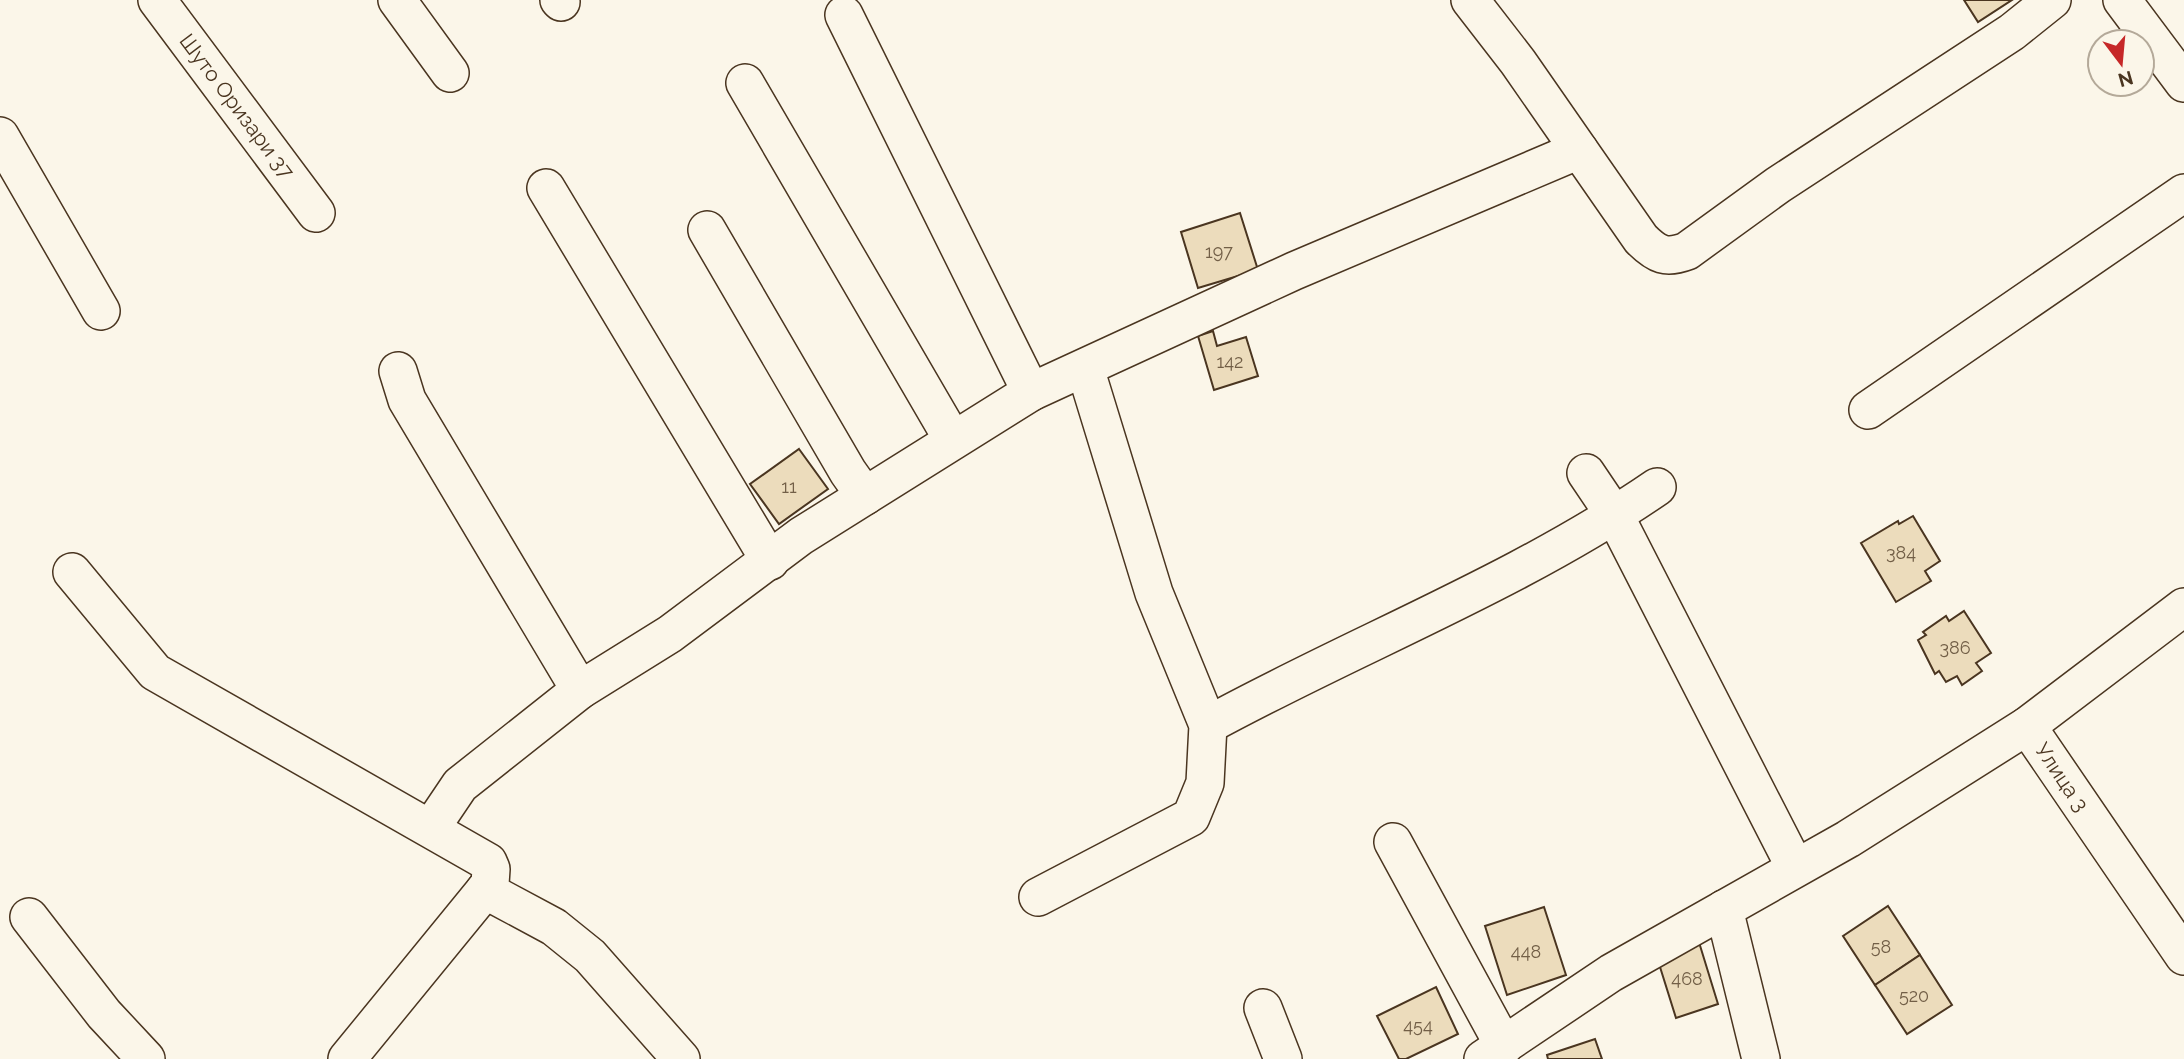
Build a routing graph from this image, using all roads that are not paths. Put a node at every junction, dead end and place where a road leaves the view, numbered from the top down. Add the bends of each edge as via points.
1 (157, 0) edge
2 (397, 0) edge
3 (1470, 0) edge
4 (2052, 0) edge
5 (2122, 0) edge
6 (844, 15) dead end
7 (2178, 59) edge
8 (450, 73) dead end
9 (745, 83) dead end
10 (0, 136) edge
11 (1578, 150) junction
12 (546, 188) dead end
13 (2184, 192) edge
14 (316, 213) dead end
15 (707, 230) dead end
16 (101, 311) dead end
17 (1085, 368) junction
18 (398, 371) dead end
19 (1031, 392) junction
20 (1868, 410) dead end
21 (953, 440) junction
22 (1586, 473) dead end
23 (1657, 487) dead end
24 (865, 496) junction
25 (1615, 516) junction
26 (770, 561) junction
27 (72, 572) dead end
28 (2184, 607) edge
29 (580, 690) junction
30 (1208, 726) junction
31 (2027, 726) junction
32 (431, 828) junction
33 (1393, 842) dead end
34 (1795, 867) junction
35 (485, 890) junction
36 (1038, 897) dead end
37 (1724, 909) junction
38 (29, 917) dead end
39 (2184, 956) edge
40 (1263, 1008) dead end
41 (1494, 1052) edge
42 (146, 1059) edge
43 (347, 1059) edge
44 (681, 1059) edge
45 (1283, 1059) edge
46 (1761, 1059) edge

1 - 14 street, Шуто Оризари 37
2 - 8 street
3 - 11 street
4 - 11 street via 2012,32 1672,257 1660,256 1641,239
5 - 7 street
6 - 19 street
9 - 21 street
10 - 16 street
11 - 17 street via 1294,271
12 - 26 street
13 - 20 street
15 - 24 street
17 - 19 street
17 - 30 street via 1154,593
18 - 29 street via 407,400
19 - 21 street
21 - 24 street
22 - 25 street
23 - 25 street
24 - 26 street
25 - 30 street via 1511,574 1279,686
25 - 34 street
26 - 29 street via 670,634
27 - 32 street via 155,673
28 - 31 street, Улица 3
29 - 32 street via 460,785
30 - 36 street via 1205,783 1191,817
31 - 34 street via 1848,839
31 - 39 street, Улица 3
32 - 35 street via 488,862 492,877
33 - 41 street
34 - 37 street
35 - 43 street
35 - 44 street via 554,927 590,956
37 - 41 street via 1611,974
37 - 46 street
38 - 42 street via 104,1014
40 - 45 street

